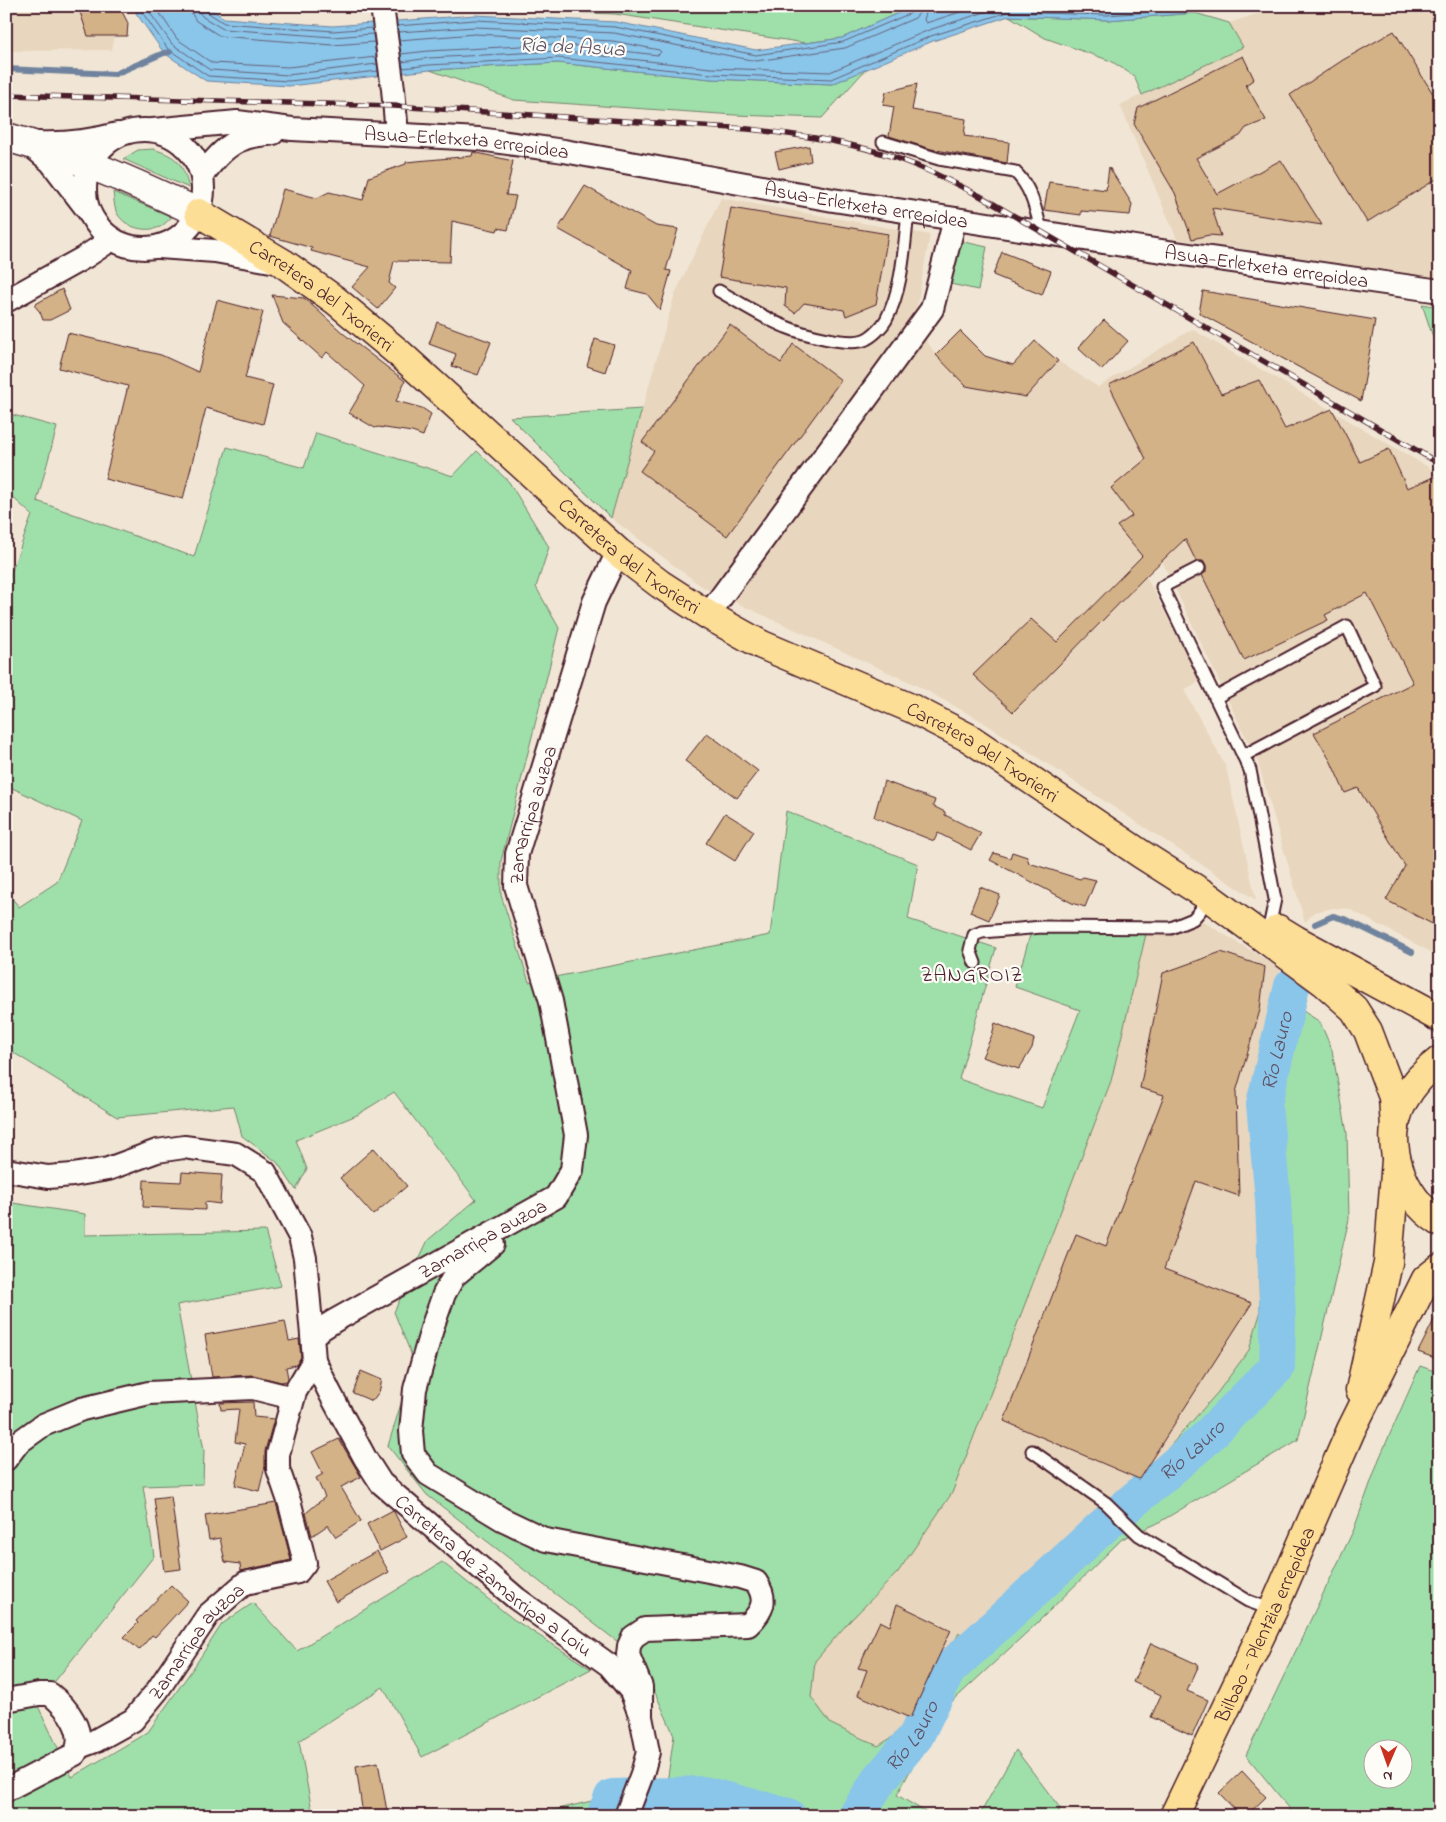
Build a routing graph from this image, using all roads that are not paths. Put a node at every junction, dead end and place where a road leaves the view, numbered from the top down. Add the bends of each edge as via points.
1 (382, 6) edge
2 (292, 129) junction
3 (153, 130) junction
4 (128, 132) junction
5 (397, 134) junction
6 (17, 140) edge
7 (883, 142) dead end
8 (90, 165) junction
9 (202, 175) junction
10 (908, 212) junction
11 (199, 213) junction
12 (91, 214) junction
13 (955, 219) junction
14 (1042, 233) junction
15 (112, 239) junction
16 (156, 247) junction
17 (283, 263) junction
18 (718, 291) dead end
19 (1440, 291) edge
20 (9, 297) edge
21 (618, 552) junction
22 (1200, 568) dead end
23 (708, 615) junction
24 (1215, 698) junction
25 (1243, 756) junction
26 (1207, 896) junction
27 (1270, 923) junction
28 (975, 963) dead end
29 (1440, 1018) edge
30 (1440, 1060) edge
31 (1395, 1128) junction
32 (1396, 1160) junction
33 (6, 1170) edge
34 (525, 1214) junction
35 (1440, 1222) edge
36 (1440, 1268) edge
37 (312, 1335) junction
38 (314, 1360) junction
39 (293, 1398) junction
40 (1351, 1430) junction
41 (1032, 1451) dead end
42 (6, 1459) edge
43 (1273, 1610) junction
44 (6, 1700) edge
45 (641, 1717) junction
46 (79, 1747) junction
47 (6, 1790) edge
48 (626, 1816) edge
49 (1174, 1816) edge

1 - 5 street
2 - 3 street via 237,122
2 - 5 street, Asua-Erletxeta errepidea
2 - 9 street via 242,139 228,147
3 - 4 street
3 - 9 street via 184,145
4 - 6 street via 95,140 54,144
4 - 8 street via 112,139
5 - 10 street, Asua-Erletxeta errepidea via 479,139 564,150
6 - 8 street, Carretera del Txorierri
6 - 12 street via 51,162
7 - 14 lane via 939,159 1015,172 1024,180
8 - 11 street, Carretera del Txorierri
8 - 12 street via 85,190
9 - 11 street via 204,194
10 - 13 street, Asua-Erletxeta errepidea
10 - 18 lane via 894,301 885,322 864,340 847,343 786,327
11 - 16 street via 181,235
11 - 17 main road, Carretera del Txorierri
12 - 15 street
13 - 14 street, Asua-Erletxeta errepidea
13 - 23 street via 932,309
14 - 19 street, Asua-Erletxeta errepidea
15 - 16 street via 126,246
15 - 20 street
16 - 17 street via 215,251
17 - 21 main road, Carretera del Txorierri via 335,300 400,354
21 - 23 main road, Carretera del Txorierri
21 - 34 street, Zamarripa auzoa via 594,602 518,854 516,886 551,1001 576,1135 572,1170 556,1197
22 - 24 lane via 1162,587
23 - 26 main road, Carretera del Txorierri via 762,645 913,709 969,738
24 - 25 lane
24 - 25 lane via 1347,626 1375,686
25 - 27 lane via 1250,770 1275,899
26 - 27 main road via 1238,906
26 - 28 lane via 1193,919 1171,928 1042,927 982,932 974,935 970,950
26 - 31 main road via 1325,983 1354,1009 1368,1031 1393,1097
27 - 29 main road
30 - 31 main road via 1418,1078 1403,1101
31 - 32 main road
32 - 35 main road via 1404,1184 1419,1205
32 - 40 main road via 1388,1263
33 - 37 street via 48,1177 73,1175 108,1169 157,1151 184,1147 236,1154 265,1172 300,1237
34 - 37 street, Zamarripa auzoa
34 - 45 street via 454,1276 444,1294 415,1389 411,1431 413,1454 428,1474 502,1519 546,1540 756,1582 762,1590 763,1605 748,1625 645,1629 633,1637 628,1655 642,1687
36 - 40 main road via 1426,1279
37 - 38 street, Carretera de Zamarripa a Loiu
38 - 39 street, Zamarripa auzoa
38 - 45 street, Carretera de Zamarripa a Loiu via 381,1483 517,1598 610,1666 630,1691
39 - 42 street via 253,1388 149,1393 82,1409 43,1425 18,1443
39 - 46 street, Zamarripa auzoa via 278,1454 278,1469 305,1563 298,1572 245,1583 208,1615 157,1691 133,1720
40 - 43 main road, Bilbao - Plentzia errepidea
41 - 43 lane via 1106,1503 1139,1535 1248,1602
43 - 49 main road, Bilbao - Plentzia errepidea
44 - 46 street via 50,1694 68,1710 80,1736
45 - 48 street, Carretera de Zamarripa a Loiu via 648,1752
46 - 47 street, Zamarripa auzoa via 75,1754

